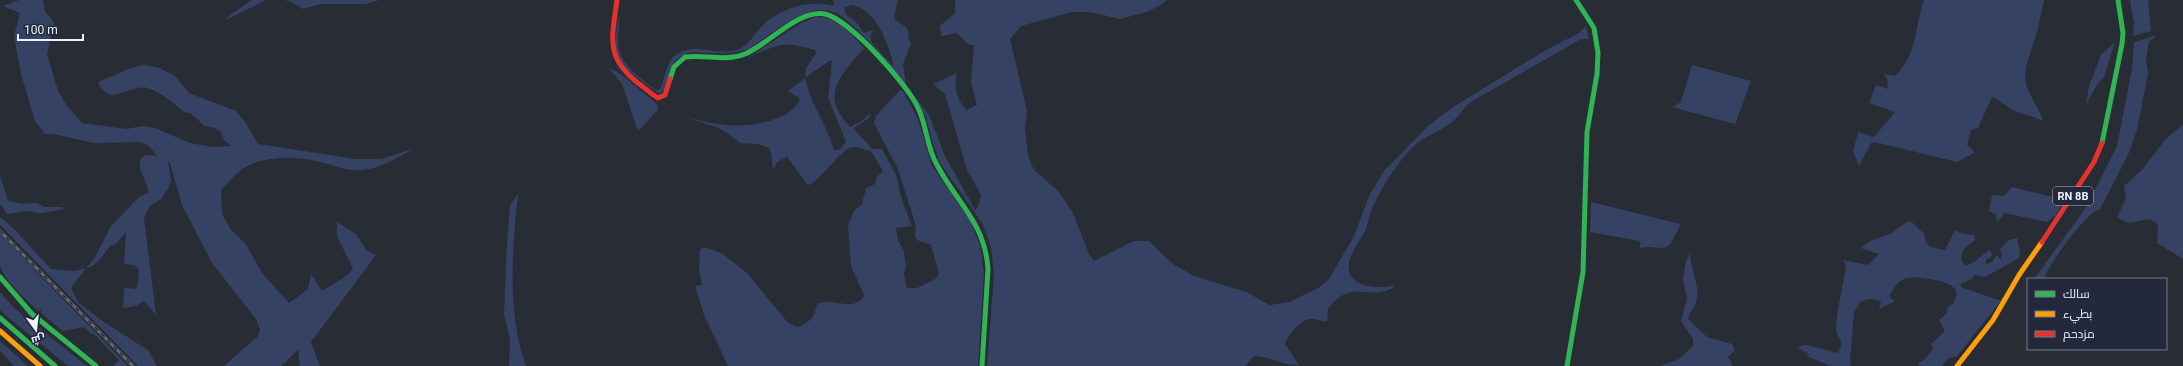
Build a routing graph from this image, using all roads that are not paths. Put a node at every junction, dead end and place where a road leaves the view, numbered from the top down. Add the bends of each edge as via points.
1 (616, 0) edge
2 (1576, 0) edge
3 (2118, 0) edge
4 (0, 277) edge
5 (0, 318) edge
6 (0, 331) edge
7 (40, 366) edge
8 (55, 366) edge
9 (96, 366) edge
10 (982, 366) edge
11 (1567, 366) edge
12 (1957, 366) edge

1 - 10 main road via 612,47 614,58 622,69 658,98 665,94 674,67 685,57 745,54 791,24 814,14 826,14 838,19 857,36 914,99 937,165 970,211 982,234 989,271
2 - 11 main road via 1594,28 1598,53 1587,132 1583,272
3 - 12 main road, RN 8B via 2122,44 2101,148 2054,226 2019,275 1994,320
4 - 9 main road via 32,314
5 - 8 main road
6 - 7 main road

